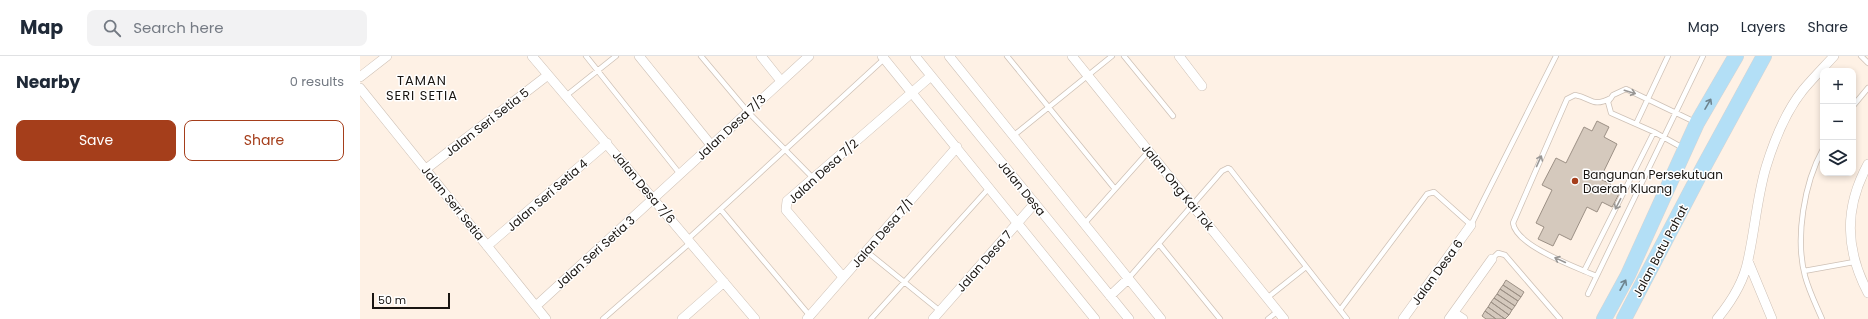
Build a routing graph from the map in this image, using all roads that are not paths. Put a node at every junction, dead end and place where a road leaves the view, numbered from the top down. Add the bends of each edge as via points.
1 (387, 56) edge
2 (532, 56) edge
3 (586, 56) edge
4 (616, 56) edge
5 (639, 56) edge
6 (701, 56) edge
7 (761, 56) edge
8 (808, 56) edge
9 (928, 56) edge
10 (948, 56) edge
11 (1007, 56) edge
12 (1072, 56) edge
13 (1112, 56) edge
14 (1124, 56) edge
15 (1179, 56) edge
16 (1556, 56) edge
17 (1668, 56) edge
18 (1703, 56) edge
19 (1752, 56) edge
20 (1764, 56) edge
21 (1834, 56) edge
22 (1861, 56) edge
23 (883, 58) edge
24 (1734, 58) edge
25 (918, 59) edge
26 (1868, 62) edge
27 (598, 71) junction
28 (548, 75) junction
29 (1087, 75) junction
30 (931, 76) junction
31 (360, 77) edge
32 (781, 81) junction
33 (1202, 86) dead end
34 (360, 88) edge
35 (1868, 88) edge
36 (913, 93) junction
37 (567, 95) junction
38 (1611, 98) junction
39 (1648, 100) junction
40 (1855, 104) edge
41 (1048, 107) junction
42 (748, 112) junction
43 (1675, 112) junction
44 (1173, 116) dead end
45 (1697, 123) junction
46 (1636, 124) junction
47 (1654, 132) junction
48 (1013, 136) junction
49 (1662, 137) junction
50 (607, 143) junction
51 (711, 145) junction
52 (957, 147) junction
53 (1684, 149) junction
54 (786, 150) junction
55 (1149, 151) junction
56 (1820, 155) edge
57 (1868, 164) edge
58 (1703, 168) junction
59 (426, 170) junction
60 (680, 174) junction
61 (814, 179) junction
62 (990, 188) junction
63 (1115, 189) junction
64 (654, 198) junction
65 (1035, 203) junction
66 (1193, 206) junction
67 (721, 210) junction
68 (1017, 223) junction
69 (1084, 224) junction
70 (1471, 225) junction
71 (690, 241) junction
72 (1159, 244) junction
73 (487, 246) junction
74 (866, 251) junction
75 (1492, 259) joint
76 (1748, 261) junction
77 (1854, 262) junction
78 (1306, 267) junction
79 (1584, 271) junction
80 (1804, 271) junction
81 (1596, 276) junction
82 (843, 277) junction
83 (1128, 279) junction
84 (724, 282) junction
85 (904, 282) junction
86 (1588, 294) dead end
87 (1868, 294) edge
88 (1110, 296) junction
89 (1267, 298) junction
90 (536, 306) junction
91 (1340, 310) junction
92 (940, 311) junction
93 (1278, 311) junction
94 (1452, 316) edge
95 (808, 317) edge
96 (1093, 318) edge
97 (546, 319) edge
98 (603, 319) edge
99 (682, 319) edge
100 (755, 319) edge
101 (871, 319) edge
102 (933, 319) edge
103 (1128, 319) edge
104 (1161, 319) edge
105 (1220, 319) edge
106 (1268, 319) edge
107 (1284, 319) edge
108 (1347, 319) edge
109 (1403, 319) edge
110 (1463, 319) edge
111 (1560, 319) edge
112 (1604, 319) edge
113 (1624, 319) edge
114 (1717, 319) edge
115 (1772, 319) edge
116 (1822, 319) edge

1 - 31 street
2 - 28 street, Jalan Desa 7/6
3 - 27 lane
4 - 27 lane
5 - 51 street
6 - 42 lane
7 - 32 street
8 - 32 street, Jalan Desa 7/3
9 - 25 street
10 - 48 street
11 - 41 lane
12 - 29 street, Jalan Ong Kai Tok
13 - 29 lane
14 - 44 lane
15 - 33 street
16 - 70 lane
17 - 39 lane
18 - 43 lane
19 - 58 highway via 1736,82 1716,127
20 - 58 highway, Jalan Batu Pahat
21 - 76 street via 1802,91 1776,141 1759,195
22 - 26 lane
23 - 36 street, Jalan Desa
23 - 54 lane
45 -> 24 highway, Jalan Batu Pahat
25 - 30 street, Jalan Desa
27 - 37 lane
27 - 60 lane
28 - 37 street, Jalan Desa 7/6
28 - 59 street, Jalan Seri Setia 5
29 - 41 lane
29 - 55 street, Jalan Ong Kai Tok
30 - 36 street, Jalan Desa 7/2
30 - 65 street, Jalan Desa
32 - 42 street, Jalan Desa 7/3
34 - 59 street, Jalan Seri Setia
35 - 40 lane
36 - 52 street, Jalan Desa
36 - 61 street, Jalan Desa 7/2
37 - 50 street, Jalan Desa 7/6
38 -> 39 lane via 1626,89
38 - 46 lane via 1608,104 1611,113
79 -> 38 lane via 1536,248 1522,237 1513,227 1513,223 1568,99 1575,95 1599,103
39 - 43 lane
39 - 46 lane
41 - 48 lane
41 - 63 lane
42 - 51 street, Jalan Desa 7/3
42 - 54 lane
43 - 45 lane
43 - 49 lane
45 - 53 highway, Jalan Batu Pahat
46 - 47 lane
47 - 49 lane
47 -> 79 lane
48 - 69 street
49 - 53 lane
49 - 81 lane
50 - 64 street, Jalan Desa 7/6
50 - 73 street, Jalan Seri Setia 4
51 - 60 street, Jalan Desa 7/3
52 - 62 street, Jalan Desa
52 - 74 street, Jalan Desa 7/1
112 -> 53 highway, Jalan Batu Pahat via 1628,275
54 - 61 lane
54 - 67 lane
55 - 63 lane
55 - 66 street, Jalan Ong Kai Tok
56 - 80 lane via 1806,196 1802,225
57 - 77 street via 1860,179 1851,214 1850,234
58 - 113 highway, Jalan Batu Pahat
59 - 73 street, Jalan Seri Setia
60 - 64 street, Jalan Desa 7/3
61 - 82 street, Jalan Desa 7/2 via 787,201 786,210
62 - 68 street, Jalan Desa
62 - 85 lane
63 - 69 lane
64 - 71 street, Jalan Desa 7/6
64 - 90 street, Jalan Seri Setia 3
65 - 68 street, Jalan Desa 7
65 - 88 street, Jalan Desa
66 - 72 lane
66 - 78 lane via 1222,171 1230,169
66 - 89 street, Jalan Ong Kai Tok
67 - 71 lane
67 - 95 lane
68 - 92 street, Jalan Desa 7
68 - 96 street, Jalan Desa
69 - 83 street
70 - 91 lane via 1434,192 1427,194
70 - 109 street, Jalan Desa 6
71 - 84 street, Jalan Desa 7/6
71 - 98 lane
72 - 83 lane
72 - 105 lane
73 - 90 street, Jalan Seri Setia
74 - 82 street, Jalan Desa 7/1
74 - 85 lane
75 - 94 street
75 - 111 lane via 1498,253 1505,255
76 - 114 street via 1741,281
76 - 115 street
77 - 80 lane
77 - 87 street
78 - 89 lane
78 - 91 lane
79 - 81 lane
80 - 116 lane
81 - 86 lane
82 - 95 street, Jalan Desa 7/1
83 - 88 street
83 - 104 street
84 - 99 street
84 - 100 street, Jalan Desa 7/6
85 - 92 lane
85 - 101 lane
88 - 103 street, Jalan Desa
89 - 93 street, Jalan Ong Kai Tok
90 - 97 street, Jalan Seri Setia
91 - 108 lane
92 - 102 street, Jalan Desa 7
93 - 106 lane
93 - 107 street, Jalan Ong Kai Tok
94 - 110 street

